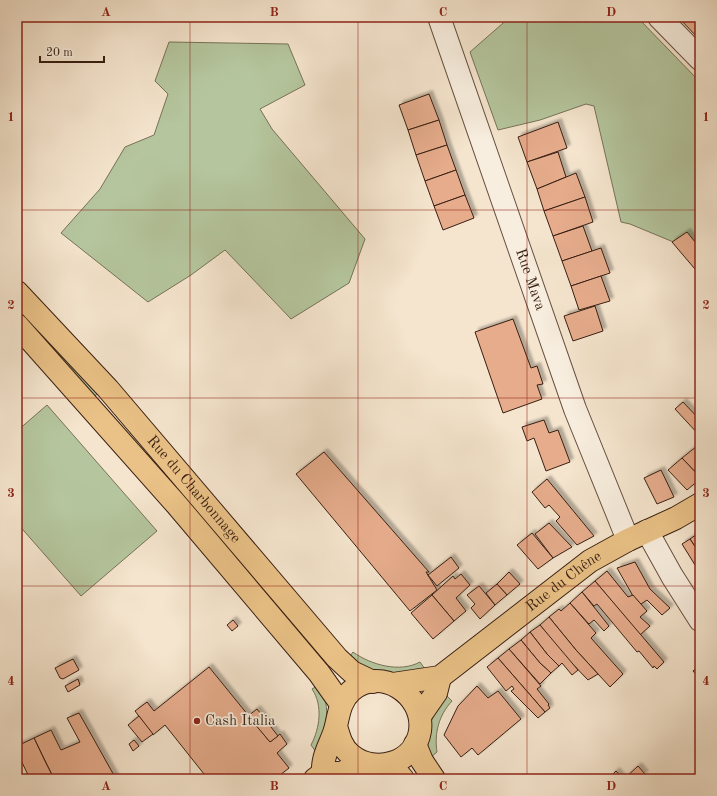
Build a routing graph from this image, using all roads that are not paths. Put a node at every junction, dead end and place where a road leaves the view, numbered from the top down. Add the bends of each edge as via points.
1 (439, 17) edge
2 (659, 17) edge
3 (700, 60) edge
4 (17, 292) edge
5 (17, 325) edge
6 (700, 504) edge
7 (638, 535) junction
8 (700, 620) edge
9 (440, 677) junction
10 (383, 683) junction
11 (341, 704) junction
12 (420, 716) junction
13 (336, 726) junction
14 (415, 744) junction
15 (365, 763) junction
16 (396, 772) edge
17 (319, 776) edge
18 (434, 779) edge

1 - 7 street, Rue Mava via 576,409
2 - 3 street
4 - 10 main road, Rue du Charbonnage via 108,389 337,658 352,672
5 - 11 main road, Rue du Charbonnage via 186,516 319,673
6 - 7 main road, Rue du Chêne via 683,515
7 - 8 street, Rue Mava via 672,576
7 - 9 main road, Rue du Chêne via 571,574
9 - 10 main road, Rue du Chêne
9 - 12 main road via 436,693
10 - 11 main road, Rue du Chêne via 361,685 350,692
10 - 12 main road via 406,691 415,702
11 - 13 main road, Rue du Chêne
12 - 14 main road, Rue du Chêne via 419,735
13 - 15 main road, Rue du Chêne via 340,742 351,755
13 - 17 main road, Rue du Chêne
14 - 16 main road, Rue du Chêne via 400,760
14 - 18 main road
15 - 16 main road, Rue du Chêne
15 - 17 main road, Rue du Chêne via 340,773

